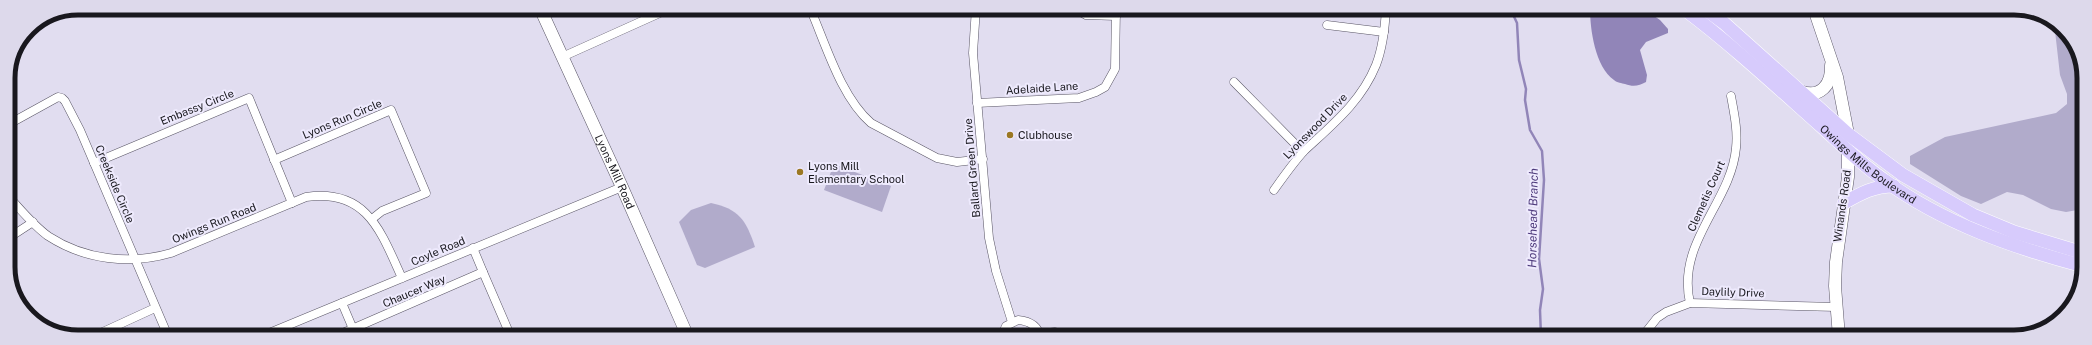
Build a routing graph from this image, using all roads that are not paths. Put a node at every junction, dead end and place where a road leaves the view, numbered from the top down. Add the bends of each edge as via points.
1 (543, 15) edge
2 (655, 15) edge
3 (813, 15) edge
4 (976, 15) edge
5 (1116, 15) edge
6 (1385, 15) edge
7 (1693, 15) edge
8 (1713, 15) edge
9 (1816, 15) edge
10 (1327, 25) dead end
11 (1384, 32) junction
12 (562, 57) junction
13 (1831, 60) junction
14 (1234, 82) dead end
15 (1800, 91) junction
16 (1731, 96) dead end
17 (977, 103) junction
18 (15, 120) edge
19 (1848, 134) junction
20 (1848, 150) junction
21 (1303, 152) junction
22 (983, 159) junction
23 (274, 160) junction
24 (94, 163) junction
25 (1894, 186) junction
26 (622, 187) junction
27 (1274, 190) dead end
28 (15, 203) edge
29 (292, 203) junction
30 (1844, 203) junction
31 (372, 218) junction
32 (33, 222) junction
33 (15, 234) edge
34 (473, 248) junction
35 (2077, 251) edge
36 (135, 260) junction
37 (2077, 264) edge
38 (483, 272) junction
39 (402, 278) junction
40 (342, 303) junction
41 (1690, 303) junction
42 (1836, 307) junction
43 (155, 308) junction
44 (1012, 322) junction
45 (107, 330) edge
46 (165, 330) edge
47 (277, 330) edge
48 (354, 330) edge
49 (361, 330) edge
50 (508, 330) edge
51 (685, 330) edge
52 (1004, 330) edge
53 (1036, 330) edge
54 (1648, 330) edge
55 (1838, 330) edge

1 - 12 street, Lyons Mill Road
2 - 12 street
3 - 22 street via 847,94 871,123 937,158 957,162
4 - 17 street, Ballard Green Drive via 973,53
5 - 17 street, Adelaide Lane via 1115,69 1105,87 1079,98
6 - 11 street, Lyonswood Drive
7 - 20 main road, Owings Mills Boulevard via 1717,33
8 - 15 main road, Owings Mills Boulevard
9 - 13 street, Winands Road
10 - 11 street
11 - 21 street, Lyonswood Drive via 1376,64 1361,92 1341,118
12 - 26 street, Lyons Mill Road
13 - 15 street via 1831,77 1825,88 1812,94
13 - 19 street, Winands Road via 1842,95
14 - 21 street
15 - 19 main road, Owings Mills Boulevard
16 - 41 street, Clemetis Court via 1737,133 1735,154 1730,172 1690,259 1687,280
17 - 22 street, Ballard Green Drive
18 - 24 street, Creekside Circle via 62,98 80,130
19 - 20 street, Winands Road
19 - 35 main road, Owings Mills Boulevard via 1902,175 1973,215 2014,232
20 - 25 main road, Owings Mills Boulevard
20 - 30 street, Winands Road via 1848,177
21 - 27 street, Lyonswood Drive
22 - 44 street, Ballard Green Drive via 992,256
23 - 24 street, Embassy Circle via 249,98
23 - 29 street, Embassy Circle
23 - 31 street, Lyons Run Circle via 391,110 426,193 382,211
24 - 36 street, Creekside Circle
25 - 30 main road via 1880,186 1867,190
25 - 37 main road, Owings Mills Boulevard via 1966,226 2026,249
26 - 34 street, Coyle Road
26 - 51 street, Lyons Mill Road
28 - 32 street, Owings Run Road
29 - 31 street, Owings Run Road via 319,195 338,197 354,203
29 - 36 street, Owings Run Road via 171,253
30 - 42 street, Winands Road via 1836,262
31 - 39 street, Owings Run Road
32 - 33 street
32 - 36 street, Owings Run Road via 47,235 78,251 115,259
34 - 38 street
34 - 39 street, Coyle Road
36 - 43 street, Creekside Circle
38 - 49 street, Chaucer Way
38 - 50 street
39 - 40 street, Coyle Road
40 - 47 street, Coyle Road
40 - 48 street
41 - 42 street, Daylily Drive
41 - 54 street, Daylily Drive via 1657,318
42 - 55 street, Winands Road
43 - 45 street
43 - 46 street, Creekside Circle
44 - 52 street
44 - 53 street via 1018,320 1031,323

